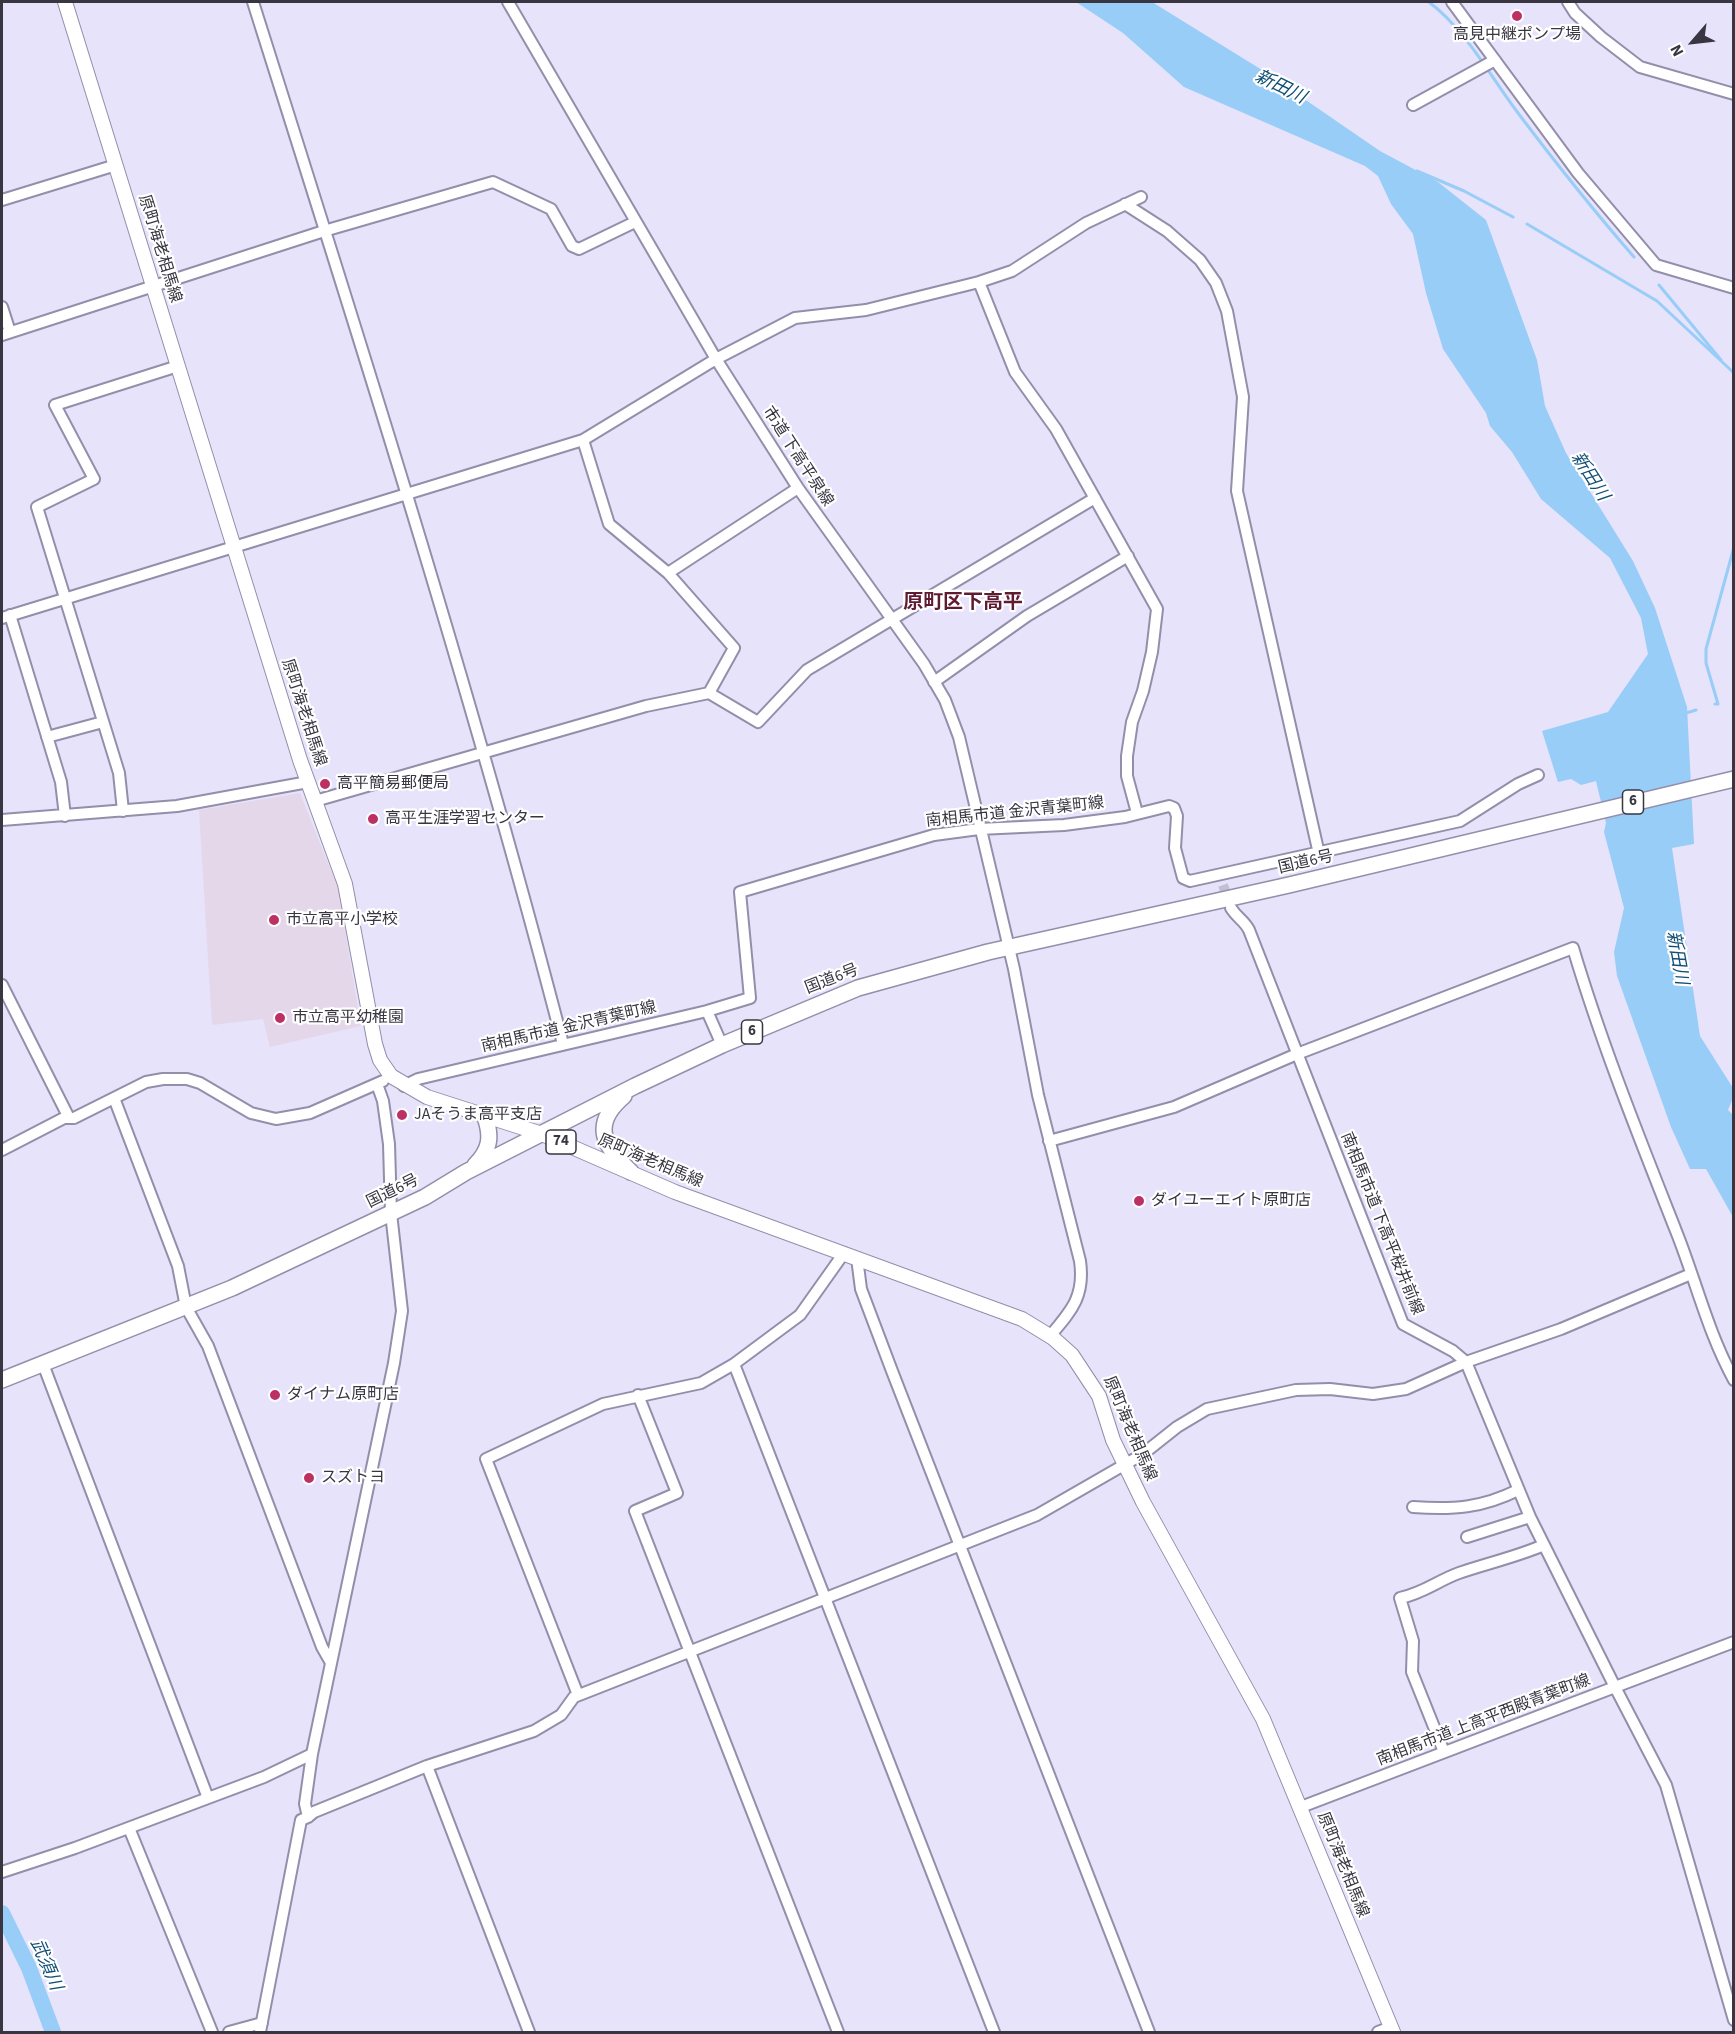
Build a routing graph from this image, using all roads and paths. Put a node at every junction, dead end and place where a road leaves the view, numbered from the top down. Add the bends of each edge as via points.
1 (66, 2) edge
2 (253, 2) edge
3 (508, 2) edge
4 (1452, 2) edge
5 (1568, 2) edge
6 (1492, 62) junction
7 (1734, 94) edge
8 (1413, 105) dead end
9 (116, 165) junction
10 (1141, 197) dead end
11 (2, 200) edge
12 (1125, 204) junction
13 (636, 222) junction
14 (324, 231) junction
15 (980, 282) junction
16 (154, 288) junction
17 (1734, 288) edge
18 (2, 306) edge
19 (6, 334) edge
20 (716, 359) junction
21 (178, 366) junction
22 (583, 440) junction
23 (798, 488) junction
24 (407, 492) junction
25 (1095, 498) junction
26 (233, 544) junction
27 (1128, 556) junction
28 (668, 573) junction
29 (65, 597) junction
30 (6, 616) edge
31 (891, 619) junction
32 (934, 682) junction
33 (709, 693) junction
34 (103, 722) junction
35 (47, 737) junction
36 (481, 752) junction
37 (1538, 775) dead end
38 (1734, 779) edge
39 (308, 782) junction
40 (315, 801) junction
41 (123, 811) junction
42 (1137, 813) junction
43 (65, 816) junction
44 (2, 820) edge
45 (979, 829) junction
46 (1319, 854) junction
47 (1231, 908) tunnel mouth
48 (1007, 948) junction
49 (2, 985) edge
50 (707, 1011) junction
51 (563, 1044) junction
52 (722, 1045) junction
53 (1297, 1054) junction
54 (391, 1076) junction
55 (377, 1084) junction
56 (404, 1086) junction
57 (635, 1086) junction
58 (114, 1098) junction
59 (68, 1116) junction
60 (485, 1117) junction
61 (542, 1134) junction
62 (1049, 1141) junction
63 (2, 1150) edge
64 (466, 1172) junction
65 (631, 1172) junction
66 (391, 1213) junction
67 (850, 1256) junction
68 (1691, 1274) junction
69 (186, 1307) junction
70 (1050, 1336) junction
71 (1466, 1362) junction
72 (43, 1364) junction
73 (734, 1364) junction
74 (2, 1380) edge
75 (1734, 1380) edge
76 (639, 1395) junction
77 (1125, 1464) junction
78 (1518, 1490) junction
79 (1413, 1507) dead end
80 (1530, 1517) junction
81 (1467, 1537) dead end
82 (960, 1545) junction
83 (1544, 1545) junction
84 (826, 1597) junction
85 (1734, 1641) edge
86 (691, 1650) junction
87 (330, 1661) junction
88 (1615, 1687) junction
89 (578, 1695) junction
90 (1444, 1752) junction
91 (312, 1754) junction
92 (427, 1766) junction
93 (208, 1798) junction
94 (1300, 1807) junction
95 (308, 1817) junction
96 (129, 1828) junction
97 (2, 1872) edge
98 (1734, 2020) edge
99 (261, 2028) edge
100 (1387, 2031) edge
101 (212, 2032) edge
102 (229, 2032) edge
103 (529, 2032) edge
104 (838, 2032) edge
105 (994, 2032) edge
106 (1149, 2032) edge

1 - 9 main road, 原町海老相馬線 / 74
2 - 14 street
3 - 13 street, 市道 下高平泉線
4 - 6 street
5 - 7 street via 1600,37 1640,67
6 - 8 street
6 - 17 street via 1585,182 1656,265
9 - 11 street
9 - 16 main road, 原町海老相馬線 / 74
10 - 12 street
12 - 15 street via 1070,232 1023,266
12 - 46 street via 1167,231 1200,260 1216,282 1227,311 1243,397 1237,491
13 - 14 street via 579,249 572,246 551,209 493,182
13 - 20 street, 市道 下高平泉線
14 - 16 street
14 - 24 street
15 - 20 street via 866,310 795,318
15 - 25 street via 1015,372 1050,420
16 - 19 street
16 - 21 main road, 原町海老相馬線 / 74
18 - 19 street
20 - 22 street
20 - 23 street, 市道 下高平泉線
21 - 26 main road, 原町海老相馬線 / 74
21 - 29 street via 55,405 94,479 37,507
22 - 24 street
22 - 28 street via 609,524
23 - 28 street
23 - 31 street, 市道 下高平泉線
24 - 26 street
24 - 36 street
25 - 27 street
25 - 31 street
26 - 29 street
26 - 39 main road, 原町海老相馬線 / 74
27 - 32 street via 1027,616
27 - 42 street via 1157,612 1147,680 1132,722 1127,756 1127,776
28 - 33 street via 734,648
29 - 30 street
29 - 34 street
30 - 35 street
31 - 32 street, 市道 下高平泉線
31 - 33 street via 807,670 758,722
32 - 45 street, 市道 下高平泉線 via 959,737
33 - 36 street via 646,706
34 - 35 street
34 - 41 street via 119,773
35 - 43 street via 61,782
36 - 40 street
36 - 51 street
37 - 46 street, 南相馬市道 金沢青葉町線 via 1460,821
38 - 48 highway, 国道6号 / 6
39 - 40 main road, 原町海老相馬線 / 74
39 - 41 street via 177,806
40 - 54 main road, 原町海老相馬線 / 74 via 345,884 373,1036 380,1060
41 - 43 street
42 - 45 street, 南相馬市道 金沢青葉町線 via 1064,825
42 - 46 street, 南相馬市道 金沢青葉町線 via 1163,806 1174,808 1175,848 1183,878 1190,881 1222,880
43 - 44 street
45 - 48 street, 市道 下高平泉線
45 - 50 street, 南相馬市道 金沢青葉町線 via 934,835 740,892 750,998
47 - 53 street, 南相馬市道 下高平桜井前線 via 1249,930
48 - 52 highway, 国道6号 / 6 via 858,988
48 - 62 street, 市道 下高平泉線
49 - 59 street
50 - 51 street, 南相馬市道 金沢青葉町線
50 - 52 street
51 - 56 street, 南相馬市道 金沢青葉町線 via 418,1079
52 - 57 highway, 国道6号 / 6
53 - 62 street via 1174,1107
53 - 68 street via 1573,948 1612,1069
53 - 71 street, 南相馬市道 下高平桜井前線 via 1403,1324
54 - 55 street
54 - 56 main road, 原町海老相馬線 / 74
55 - 58 street via 309,1113 285,1118 258,1115 187,1079 152,1081
55 - 66 street via 389,1144
56 - 60 main road, 原町海老相馬線 / 74
57 - 61 highway, 国道6号 / 6
57 - 65 highway via 610,1110 604,1126 607,1145
58 - 59 street via 74,1118
58 - 69 street via 178,1266
59 - 63 street
60 - 61 main road, 原町海老相馬線 / 74
60 - 64 highway via 489,1147
61 - 64 highway, 国道6号 / 6
61 - 65 main road, 原町海老相馬線 / 74
62 - 70 street, 市道 下高平泉線 via 1082,1281 1077,1301
64 - 66 highway, 国道6号 / 6
65 - 67 main road, 原町海老相馬線 / 74
66 - 69 highway, 国道6号 / 6
66 - 87 street via 402,1311
67 - 70 main road, 原町海老相馬線 / 74 via 987,1305
67 - 73 street via 800,1315
67 - 82 street
68 - 71 street via 1561,1329
68 - 75 street via 1721,1357
69 - 72 highway, 国道6号 / 6
69 - 87 street via 208,1346
70 - 77 main road, 原町海老相馬線 / 74 via 1072,1355 1090,1379
71 - 77 street via 1399,1391 1373,1394 1296,1390 1207,1409
71 - 78 street
72 - 74 highway, 国道6号 / 6
72 - 93 street
73 - 76 street via 701,1383
73 - 84 street
76 - 86 street via 677,1492 635,1511
76 - 89 street via 603,1404 486,1459
77 - 82 street via 1037,1515
77 - 94 main road, 原町海老相馬線 / 74 via 1253,1700
78 - 79 street via 1452,1510
78 - 80 street
80 - 81 street
80 - 83 street
82 - 84 street
82 - 106 street
83 - 88 street
83 - 90 street via 1400,1598 1413,1641 1412,1672
84 - 86 street
84 - 105 street
85 - 88 street
86 - 89 street
86 - 104 street
87 - 91 street
88 - 90 street, 南相馬市道 上高平西殿青葉町線
88 - 98 street, 南相馬市道 上高平西殿青葉町線 via 1665,1785
89 - 92 street via 561,1715 534,1731
90 - 94 street, 南相馬市道 上高平西殿青葉町線
91 - 93 street
91 - 95 street via 304,1804
92 - 95 street
92 - 103 street
93 - 96 street
94 - 100 main road, 原町海老相馬線 / 74
95 - 99 street via 301,1820
96 - 97 street
96 - 101 street
99 - 102 street

